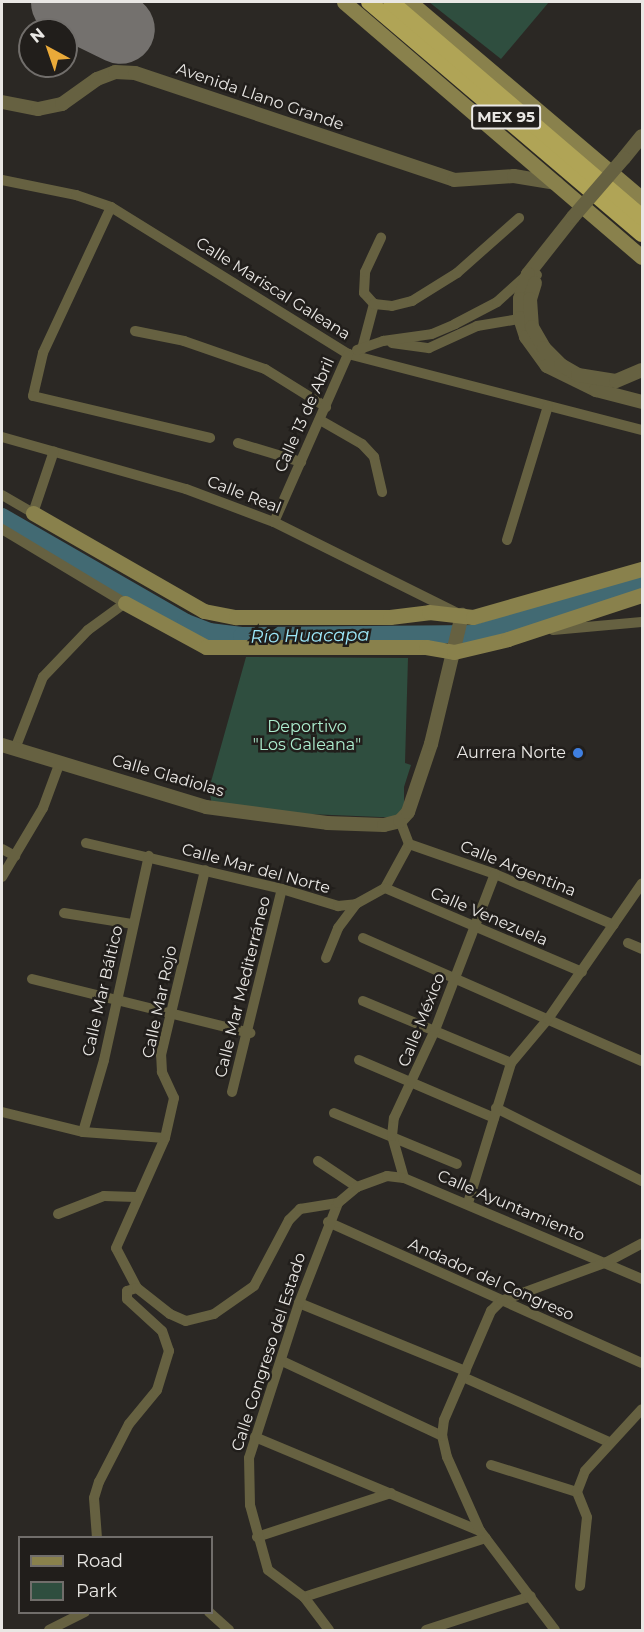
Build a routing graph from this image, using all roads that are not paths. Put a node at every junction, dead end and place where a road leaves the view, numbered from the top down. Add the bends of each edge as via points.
1 (344, 2) edge
2 (369, 2) edge
3 (392, 2) edge
4 (410, 2) edge
5 (2, 102) edge
6 (642, 136) edge
7 (642, 148) edge
8 (525, 156) junction
9 (627, 161) junction
10 (514, 176) junction
11 (2, 180) edge
12 (556, 183) junction
13 (642, 199) edge
14 (111, 207) junction
15 (642, 217) edge
16 (519, 218) dead end
17 (642, 234) edge
18 (381, 238) dead end
19 (642, 257) edge
20 (533, 274) junction
21 (374, 304) junction
22 (526, 318) junction
23 (135, 331) dead end
24 (383, 341) junction
25 (362, 348) junction
26 (348, 354) junction
27 (642, 370) edge
28 (642, 402) edge
29 (548, 406) junction
30 (326, 407) junction
31 (320, 420) junction
32 (642, 430) edge
33 (2, 437) edge
34 (210, 438) dead end
35 (238, 443) dead end
36 (54, 451) junction
37 (301, 462) junction
38 (382, 492) dead end
39 (2, 495) edge
40 (33, 513) junction
41 (274, 522) junction
42 (2, 529) edge
43 (507, 540) dead end
44 (642, 570) edge
45 (642, 595) edge
46 (125, 603) junction
47 (461, 619) junction
48 (642, 622) edge
49 (508, 639) junction
50 (454, 649) junction
51 (2, 745) edge
52 (15, 749) junction
53 (60, 762) junction
54 (400, 821) junction
55 (86, 843) dead end
56 (409, 844) junction
57 (2, 849) edge
58 (15, 856) junction
59 (149, 856) junction
60 (205, 870) junction
61 (495, 874) junction
62 (2, 877) edge
63 (642, 883) edge
64 (385, 888) junction
65 (282, 889) junction
66 (356, 904) junction
67 (64, 912) dead end
68 (134, 924) junction
69 (614, 925) junction
70 (476, 928) junction
71 (363, 938) dead end
72 (628, 943) dead end
73 (642, 949) edge
74 (326, 958) dead end
75 (582, 972) junction
76 (455, 978) junction
77 (32, 979) dead end
78 (116, 998) junction
79 (363, 1001) dead end
80 (171, 1013) junction
81 (548, 1019) junction
82 (435, 1030) junction
83 (250, 1033) junction
84 (359, 1060) dead end
85 (642, 1061) edge
86 (511, 1063) junction
87 (413, 1083) junction
88 (232, 1092) dead end
89 (2, 1112) edge
90 (334, 1113) dead end
91 (495, 1113) junction
92 (83, 1132) junction
93 (392, 1136) junction
94 (165, 1138) junction
95 (318, 1161) dead end
96 (457, 1164) dead end
97 (404, 1178) junction
98 (642, 1181) edge
99 (357, 1187) junction
100 (136, 1197) junction
101 (338, 1203) junction
102 (468, 1203) junction
103 (58, 1214) dead end
104 (328, 1222) junction
105 (642, 1243) edge
106 (607, 1262) junction
107 (642, 1279) edge
108 (137, 1288) junction
109 (501, 1301) junction
110 (299, 1303) junction
111 (282, 1361) junction
112 (642, 1363) edge
113 (464, 1374) junction
114 (642, 1409) edge
115 (442, 1436) junction
116 (255, 1437) junction
117 (609, 1442) junction
118 (490, 1465) dead end
119 (577, 1492) junction
120 (391, 1493) junction
121 (483, 1534) junction
122 (97, 1536) edge
123 (257, 1537) junction
124 (580, 1586) dead end
125 (531, 1596) junction
126 (304, 1597) junction
127 (81, 1614) edge
128 (211, 1614) edge
129 (48, 1630) edge
130 (229, 1630) edge
131 (329, 1630) edge
132 (426, 1630) edge
133 (555, 1630) edge

1 - 8 main road
2 - 17 highway, MEX 95
3 - 15 highway, MEX 95
4 - 13 main road
5 - 10 street, Avenida Llano Grande via 38,109 62,104 97,79 115,72 135,73 454,180
6 - 9 street
7 - 9 street
8 - 10 street
8 - 12 main road
9 - 20 street
10 - 12 street, Avenida Llano Grande
11 - 14 street, Calle Mariscal Galeana via 76,195
12 - 19 main road
14 - 26 street, Calle Mariscal Galeana
14 - 34 street via 43,353 33,396
16 - 21 street via 457,273 412,301 392,306
18 - 21 street via 365,272 364,293
20 - 22 street
20 - 24 street via 497,303 455,324 432,334
21 - 25 street
22 - 24 street via 477,326 429,348
22 - 27 street via 544,348 578,375 616,381
22 - 28 street via 534,352 547,366 596,390
23 - 30 street via 184,341 265,369
24 - 25 street
25 - 26 street
26 - 29 street, Calle Mariscal Galeana
26 - 30 street, Calle 13 de Abril
29 - 32 street, Calle Mariscal Galeana
29 - 43 street
30 - 31 street, Calle 13 de Abril
31 - 37 street, Calle 13 de Abril
31 - 38 street via 362,444 374,457
33 - 36 street, Calle Real
35 - 37 street
36 - 40 street
36 - 41 street, Calle Real via 186,489
37 - 41 street, Calle 13 de Abril
39 - 40 street
40 - 47 main road via 204,611 257,618 390,617 429,612
41 - 47 street, Calle Real via 456,609
42 - 46 street
44 - 47 main road via 489,615
45 - 49 main road
46 - 50 main road via 206,647
46 - 52 street via 88,630 43,677
47 - 50 street
48 - 49 street via 550,630
49 - 50 main road
50 - 54 street via 431,744 408,812
51 - 52 street, Calle Gladiolas
52 - 53 street, Calle Gladiolas
53 - 54 street, Calle Gladiolas via 206,807 327,823 384,825
53 - 58 street via 43,808
54 - 56 street
55 - 59 street, Calle Mar del Norte
56 - 61 street, Calle Argentina
56 - 64 street
57 - 58 street
58 - 62 street
59 - 60 street, Calle Mar del Norte
59 - 68 street, Calle Mar Báltico
60 - 65 street, Calle Mar del Norte
60 - 80 street, Calle Mar Rojo
61 - 69 street, Calle Argentina
61 - 70 street, Calle México
63 - 69 street
64 - 66 street
64 - 70 street, Calle Venezuela
65 - 66 street, Calle Mar del Norte via 338,906
65 - 83 street, Calle Mar Mediterráneo
66 - 74 street via 333,937
67 - 68 street
68 - 78 street, Calle Mar Báltico
69 - 75 street
70 - 75 street, Calle Venezuela
70 - 76 street, Calle México
71 - 76 street
72 - 73 street
75 - 81 street
76 - 81 street
76 - 82 street, Calle México
77 - 78 street
78 - 80 street
78 - 92 street, Calle Mar Báltico via 104,1060
79 - 82 street
80 - 83 street
80 - 94 street, Calle Mar Rojo via 161,1055 162,1072 174,1098
81 - 85 street
81 - 86 street
82 - 86 street
82 - 87 street, Calle México
83 - 88 street, Calle Mar Mediterráneo
84 - 87 street
86 - 91 street
87 - 91 street
87 - 93 street, Calle México via 394,1118
89 - 92 street
90 - 93 street
91 - 98 street
91 - 102 street
92 - 94 street
93 - 96 street
93 - 97 street
94 - 100 street, Calle Mar Rojo
95 - 99 street
97 - 99 street, Calle Congreso del Estado via 387,1176
97 - 102 street, Calle Ayuntamiento
99 - 101 street, Calle Congreso del Estado
100 - 103 street via 104,1196
100 - 108 street, Calle Mar Rojo via 116,1253
101 - 104 street, Calle Congreso del Estado
101 - 108 street via 300,1209 289,1220 254,1286 214,1314 186,1321 170,1314
102 - 106 street, Calle Ayuntamiento
104 - 109 street, Andador del Congreso
104 - 110 street, Calle Congreso del Estado
105 - 106 street
106 - 107 street, Calle Ayuntamiento
106 - 109 street
108 - 122 street via 127,1291 127,1299 162,1331 169,1351 157,1390 129,1424 99,1482 94,1498
109 - 112 street, Andador del Congreso
109 - 113 street via 491,1311
110 - 111 street, Calle Congreso del Estado
110 - 113 street
111 - 115 street
111 - 116 street, Calle Congreso del Estado
113 - 115 street via 444,1420
113 - 117 street
114 - 117 street
115 - 121 street
116 - 120 street
116 - 123 street, Calle Congreso del Estado via 249,1458 249,1481
117 - 119 street via 585,1471
118 - 119 street
119 - 124 street via 587,1517
120 - 121 street
120 - 123 street
121 - 125 street
121 - 126 street
123 - 126 street, Calle Congreso del Estado via 268,1570
125 - 132 street
125 - 133 street
126 - 131 street, Calle Congreso del Estado
127 - 129 street
128 - 130 street

